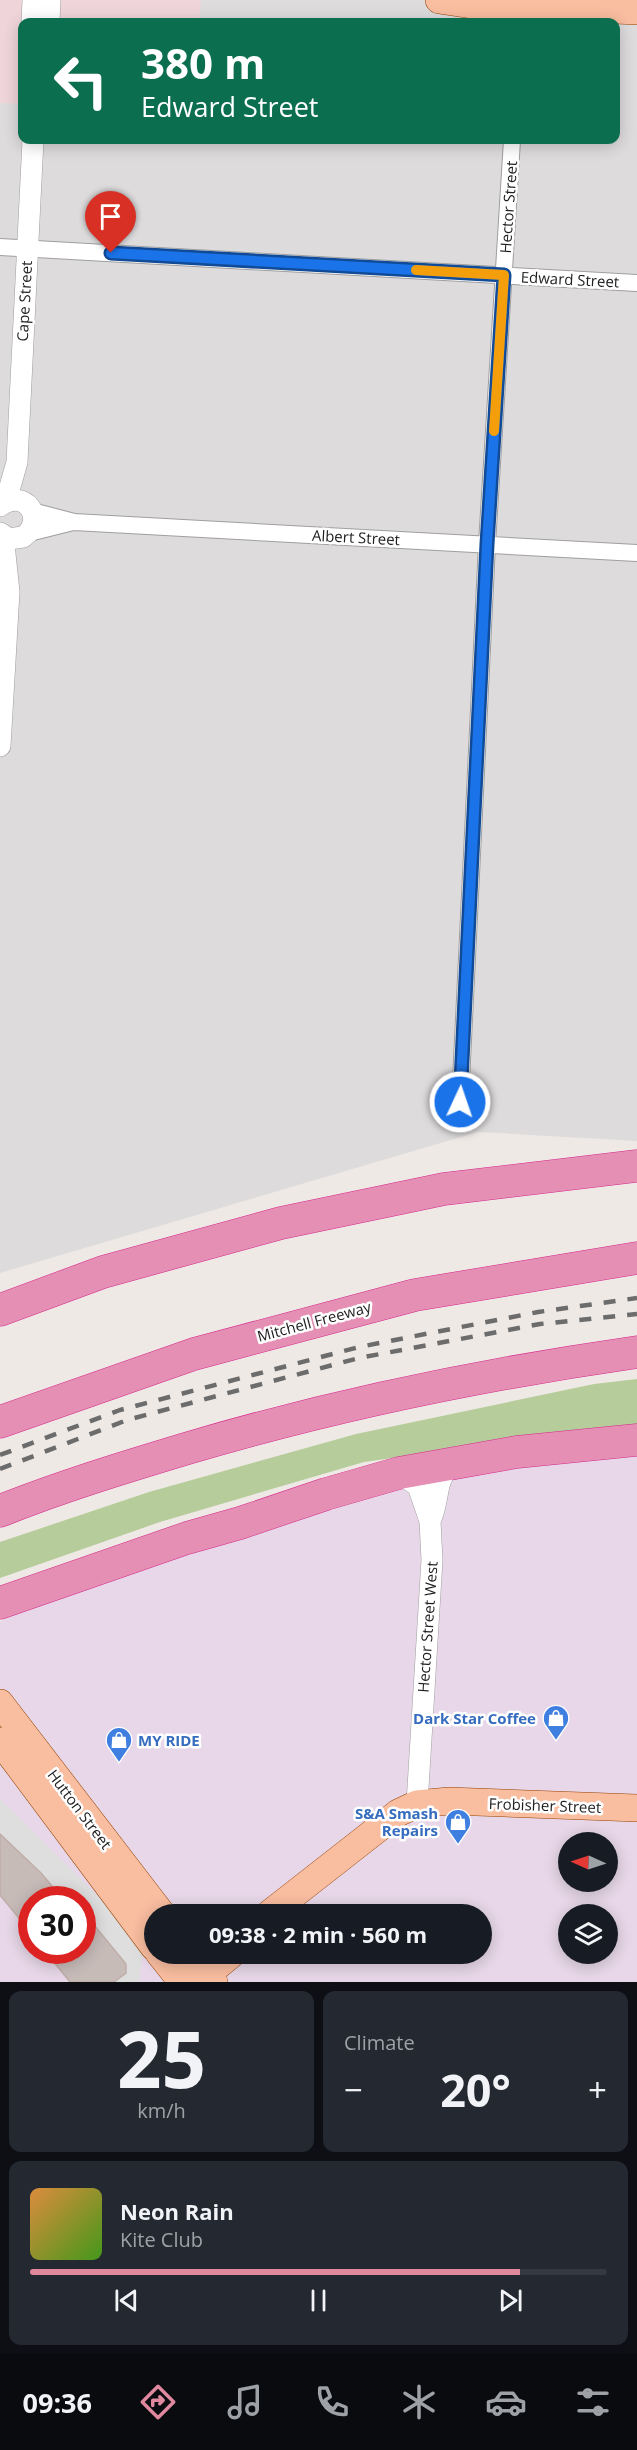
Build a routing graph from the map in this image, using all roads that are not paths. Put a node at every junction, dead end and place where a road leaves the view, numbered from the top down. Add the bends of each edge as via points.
1 (33, 0) edge
2 (50, 0) edge
3 (439, 0) edge
4 (456, 0) edge
5 (544, 0) edge
6 (448, 1) edge
7 (594, 9) junction
8 (637, 11) edge
9 (519, 17) edge
10 (32, 18) edge
11 (48, 18) edge
12 (33, 144) edge
13 (512, 144) edge
14 (0, 247) edge
15 (26, 248) junction
16 (504, 275) junction
17 (637, 283) edge
18 (17, 462) junction
19 (3, 504) edge
20 (30, 508) junction
21 (74, 522) junction
22 (14, 535) edge
23 (487, 544) junction
24 (637, 553) edge
25 (0, 738) edge
26 (0, 746) edge
27 (460, 1102) dead end
28 (637, 1166) edge
29 (637, 1258) edge
30 (2, 1308) edge
31 (637, 1352) edge
32 (0, 1422) edge
33 (637, 1440) edge
34 (451, 1462) junction
35 (399, 1473) junction
36 (0, 1512) edge
37 (430, 1521) junction
38 (13, 1598) edge
39 (0, 1615) edge
40 (0, 1702) edge
41 (0, 1741) edge
42 (417, 1804) junction
43 (637, 1808) edge
44 (154, 1904) edge
45 (282, 1904) edge
46 (144, 1935) edge
47 (158, 1964) edge
48 (152, 1982) edge

1 - 10 street
2 - 11 street
3 - 6 main road
4 - 6 main road
5 - 7 main road
6 - 9 main road
7 - 8 main road
7 - 9 main road
12 - 15 street, Cape Street
13 - 16 street, Hector Street
14 - 15 street, Edward Street
15 - 16 street, Edward Street
15 - 18 street, Cape Street
16 - 17 street, Edward Street
16 - 23 street, Hector Street
18 - 19 street, Cape Street
18 - 20 street, Cape Street
19 - 20 street via 18,500
20 - 21 street, Albert Street
20 - 22 street via 33,527
21 - 22 street, Albert Street
21 - 23 street, Albert Street
22 - 25 street
23 - 24 street, Albert Street
23 - 27 street, Hector Street
25 - 26 street
28 - 30 highway via 444,1189 280,1222 103,1272
29 - 32 highway, Mitchell Freeway via 415,1295 194,1354
31 - 36 highway via 501,1373 313,1414 131,1465
33 - 34 highway
34 - 35 highway
34 - 37 street, Hector Street West via 437,1486 436,1508
35 - 37 street, Hector Street West via 418,1485
35 - 38 highway via 187,1538
37 - 42 street, Hector Street West via 432,1560
38 - 39 highway
40 - 44 main road, Hutton Street
41 - 46 main road, Hutton Street
42 - 43 main road, Frobisher Street via 449,1801
42 - 45 main road via 398,1813
47 - 48 main road

